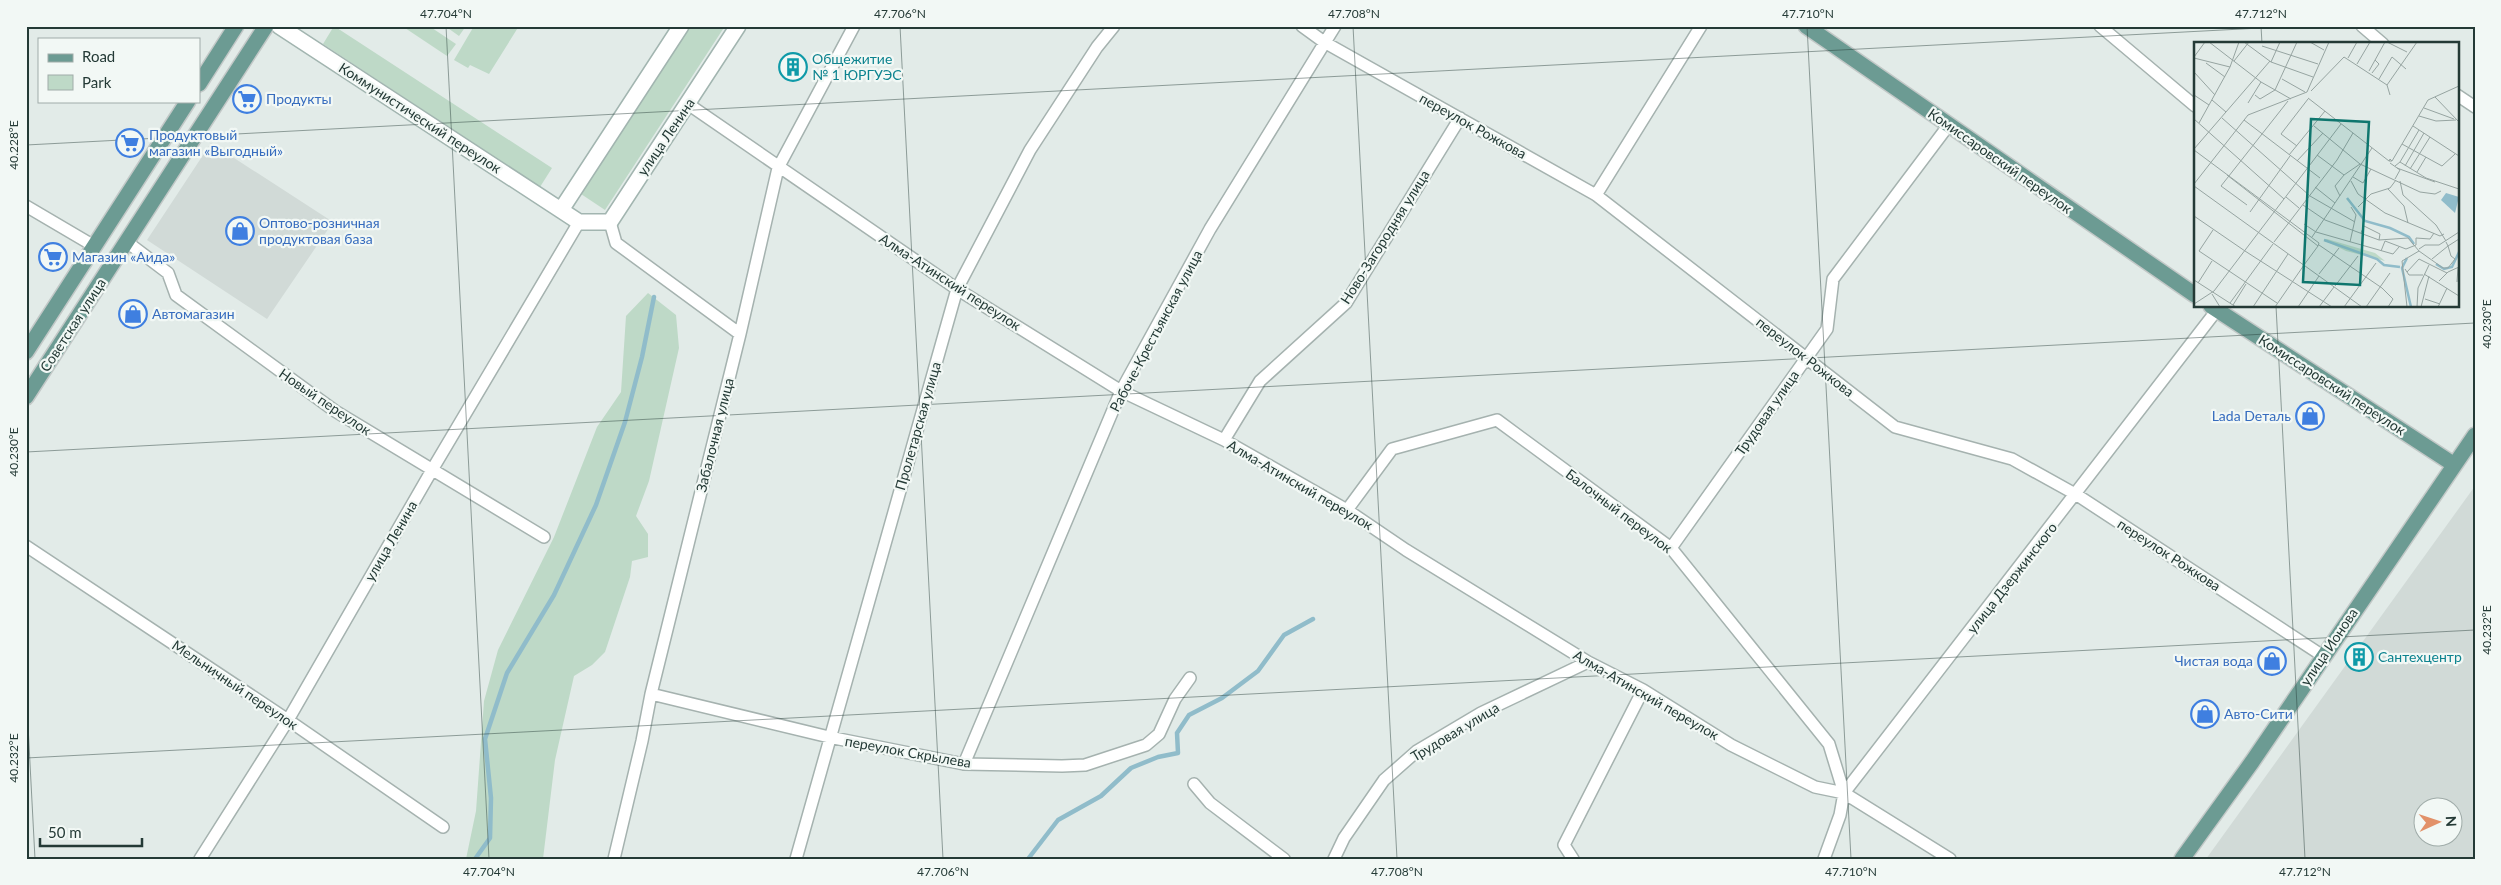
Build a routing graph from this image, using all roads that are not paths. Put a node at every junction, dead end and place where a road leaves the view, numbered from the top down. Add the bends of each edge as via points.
1 (236, 26) edge
2 (266, 26) edge
3 (279, 26) edge
4 (681, 26) edge
5 (738, 26) edge
6 (854, 26) edge
7 (1114, 26) edge
8 (1302, 26) edge
9 (1335, 26) edge
10 (1700, 26) edge
11 (1806, 26) edge
12 (2100, 26) edge
13 (2362, 26) edge
14 (1324, 42) junction
15 (2381, 42) edge
16 (200, 82) edge
17 (2458, 96) edge
18 (187, 102) edge
19 (688, 104) junction
20 (2194, 105) edge
21 (2475, 107) edge
22 (1460, 118) junction
23 (1948, 126) junction
24 (778, 168) junction
25 (1596, 195) junction
26 (26, 206) edge
27 (561, 210) junction
28 (579, 222) junction
29 (610, 222) junction
30 (127, 242) junction
31 (94, 246) junction
32 (957, 289) junction
33 (2194, 294) edge
34 (2216, 308) edge
35 (740, 334) junction
36 (26, 352) edge
37 (1806, 357) junction
38 (1121, 392) junction
39 (26, 397) edge
40 (2475, 435) edge
41 (1224, 440) junction
42 (2453, 464) junction
43 (432, 470) junction
44 (2077, 495) junction
45 (1347, 510) junction
46 (544, 537) dead end
47 (26, 546) edge
48 (1671, 548) junction
49 (2323, 656) junction
50 (1588, 662) junction
51 (1190, 678) dead end
52 (1643, 690) junction
53 (651, 694) junction
54 (288, 720) junction
55 (829, 737) junction
56 (964, 764) junction
57 (1194, 784) dead end
58 (1844, 793) junction
59 (443, 827) dead end
60 (200, 859) edge
61 (614, 859) edge
62 (796, 859) edge
63 (1284, 859) edge
64 (1334, 859) edge
65 (1573, 859) edge
66 (1824, 859) edge
67 (1950, 859) edge
68 (2182, 859) edge

1 - 16 main road
2 - 30 main road, Советская улица
3 - 27 main road, Коммунистический переулок
4 - 27 main road
5 - 19 main road, улица Ленина
6 - 24 street, Забалочная улица
7 - 32 street, Пролетарская улица via 1030,150
8 - 14 street, переулок Рожкова
9 - 14 street, Рабоче-Крестьянская улица
10 - 25 street
11 - 23 main road, Комиссаровский переулок
12 - 20 street
13 - 15 street
14 - 22 street, переулок Рожкова
14 - 38 street, Рабоче-Крестьянская улица via 1210,229
17 - 21 street
18 - 31 main road, Советская улица
19 - 24 street, Алма-Атинский переулок
19 - 29 main road, улица Ленина
22 - 25 street, переулок Рожкова
22 - 41 street, Ново-Загородняя улица via 1346,303 1260,381
23 - 33 main road, Комиссаровский переулок
23 - 37 street, Трудовая улица via 1833,278 1827,329
24 - 32 street, Алма-Атинский переулок
24 - 35 street, Забалочная улица
25 - 37 street, переулок Рожкова
26 - 31 street
27 - 28 main road
28 - 29 main road
28 - 43 street, улица Ленина
29 - 35 street via 616,244
30 - 39 main road, Советская улица
30 - 43 street, Новый переулок via 168,273 176,295 334,411
31 - 36 main road, Советская улица
32 - 38 street, Алма-Атинский переулок
32 - 55 street, Пролетарская улица
34 - 42 main road, Комиссаровский переулок
34 - 44 street, улица Дзержинского
35 - 53 street, Забалочная улица
37 - 44 street, переулок Рожкова via 1895,427 2012,459
37 - 48 street, Трудовая улица
38 - 41 street, Алма-Атинский переулок
38 - 56 street, Рабоче-Крестьянская улица
40 - 42 main road, улица Ионова
41 - 45 street, Алма-Атинский переулок
42 - 49 main road, улица Ионова
43 - 46 street, Новый переулок
43 - 54 street, улица Ленина
44 - 49 street, переулок Рожкова
44 - 58 street, улица Дзержинского
45 - 48 street, Балочный переулок via 1392,449 1497,420
45 - 50 street, Алма-Атинский переулок
47 - 54 street, Мельничный переулок
48 - 58 street, Балочный переулок via 1829,744
49 - 68 main road, улица Ионова
50 - 52 street, Алма-Атинский переулок
50 - 64 street, Трудовая улица via 1481,713 1417,751 1384,780 1344,838
51 - 56 street, переулок Скрылева via 1175,699 1159,734 1146,746 1085,765
52 - 58 street, Алма-Атинский переулок via 1731,745 1815,787
52 - 65 street via 1564,845
53 - 55 street, переулок Скрылева
53 - 61 street, Забалочная улица
54 - 59 street, Мельничный переулок
54 - 60 street, улица Ленина
55 - 56 street, переулок Скрылева
55 - 62 street, Пролетарская улица
57 - 63 street via 1210,803
58 - 66 street, улица Дзержинского via 1840,815
58 - 67 street, Алма-Атинский переулок

